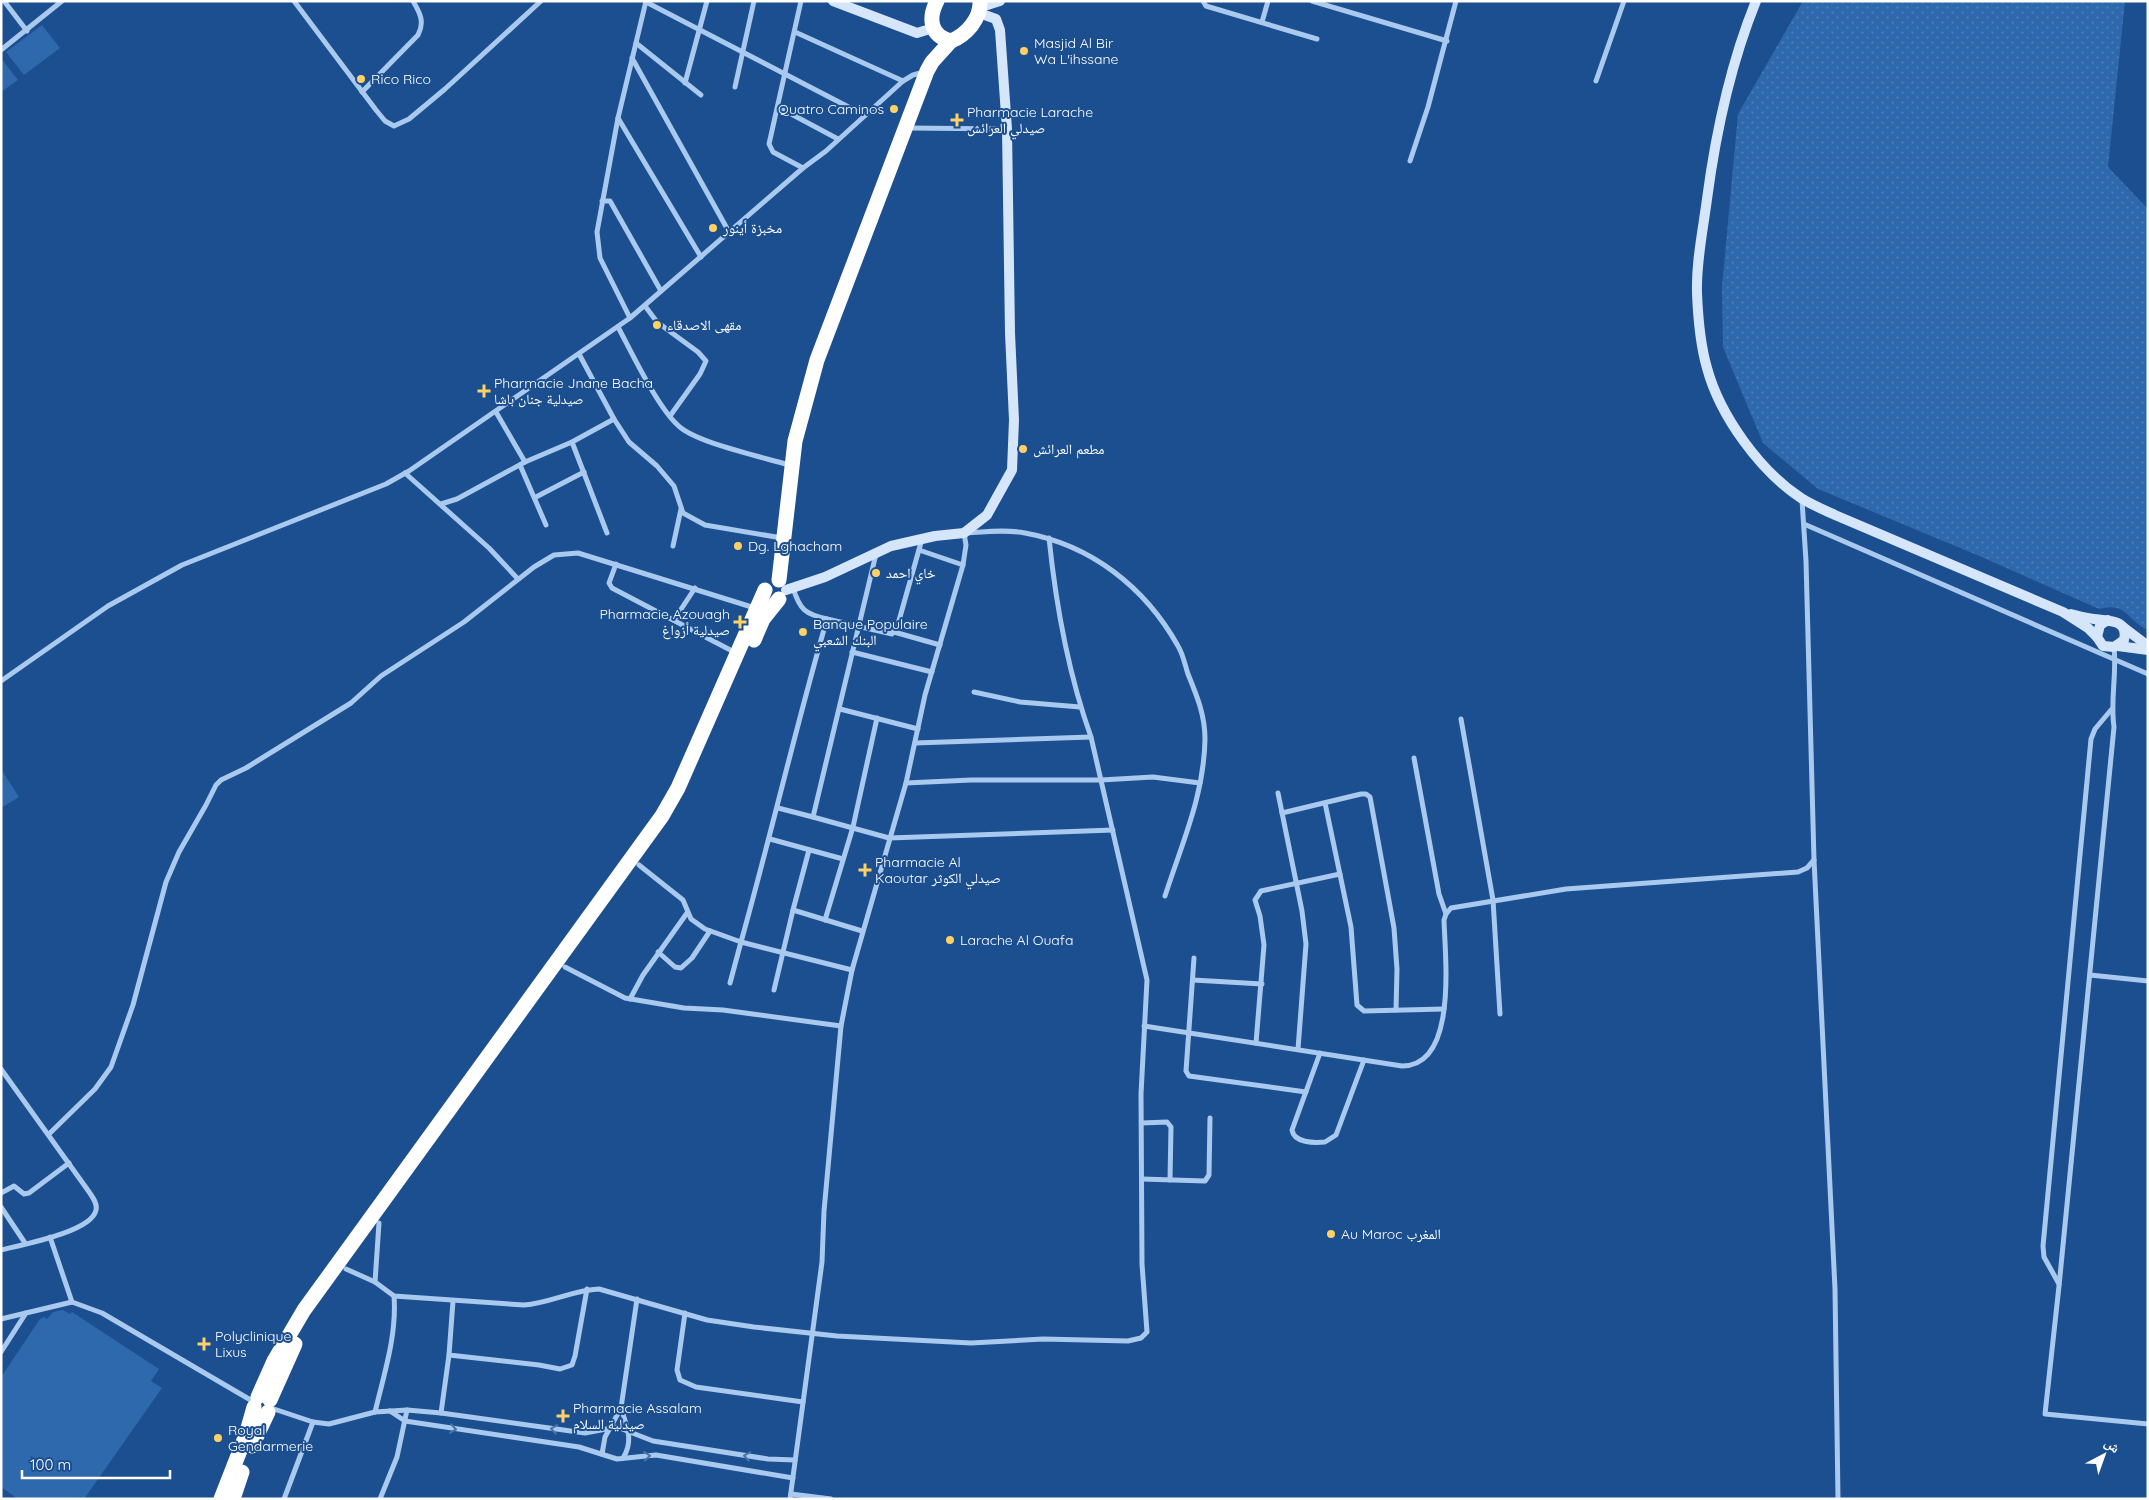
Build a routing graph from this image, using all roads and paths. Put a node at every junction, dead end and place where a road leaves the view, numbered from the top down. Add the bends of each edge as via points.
1 (4, 1) edge
2 (62, 1) edge
3 (294, 1) edge
4 (413, 1) edge
5 (541, 1) edge
6 (646, 1) edge
7 (707, 1) edge
8 (754, 1) edge
9 (801, 1) edge
10 (833, 1) edge
11 (937, 1) edge
12 (1000, 1) edge
13 (1203, 1) edge
14 (1268, 1) edge
15 (1312, 1) edge
16 (1456, 1) edge
17 (1624, 1) edge
18 (1756, 1) edge
19 (980, 7) edge
20 (1262, 22) junction
21 (933, 28) junction
22 (700, 30) junction
23 (27, 31) junction
24 (795, 32) junction
25 (1316, 40) dead end
26 (951, 41) junction
27 (1446, 41) junction
28 (636, 42) junction
29 (1, 50) edge
30 (743, 52) junction
31 (632, 58) junction
32 (929, 67) junction
33 (786, 74) junction
34 (903, 81) junction
35 (1596, 81) dead end
36 (685, 83) junction
37 (735, 86) dead end
38 (362, 92) junction
39 (701, 95) dead end
40 (778, 107) junction
41 (864, 115) junction
42 (618, 118) junction
43 (905, 128) junction
44 (1007, 129) junction
45 (838, 139) junction
46 (1410, 161) dead end
47 (803, 168) junction
48 (602, 201) junction
49 (729, 232) junction
50 (701, 257) junction
51 (662, 291) junction
52 (644, 306) junction
53 (630, 318) junction
54 (618, 327) junction
55 (579, 354) junction
56 (496, 412) junction
57 (670, 416) junction
58 (614, 419) junction
59 (572, 442) junction
60 (522, 463) junction
61 (792, 466) junction
62 (584, 472) junction
63 (405, 473) junction
64 (536, 497) junction
65 (1802, 499) junction
66 (441, 504) junction
67 (681, 508) junction
68 (1804, 524) junction
69 (546, 525) dead end
70 (607, 533) dead end
71 (964, 533) junction
72 (783, 538) junction
73 (922, 538) junction
74 (1049, 538) junction
75 (673, 546) dead end
76 (919, 550) junction
77 (876, 552) junction
78 (616, 564) junction
79 (963, 565) junction
80 (518, 579) junction
81 (695, 588) junction
82 (784, 589) junction
83 (756, 608) junction
84 (2062, 612) junction
85 (827, 619) junction
86 (674, 620) junction
87 (2108, 620) junction
88 (858, 626) junction
89 (2123, 627) junction
90 (894, 632) junction
91 (2097, 637) junction
92 (940, 645) junction
93 (2148, 646) edge
94 (2116, 647) junction
95 (2148, 650) edge
96 (852, 652) junction
97 (738, 654) junction
98 (2116, 660) junction
99 (932, 672) junction
100 (2148, 674) edge
101 (1, 681) edge
102 (974, 692) dead end
103 (1080, 706) junction
104 (840, 709) junction
105 (2112, 710) junction
106 (876, 718) junction
107 (1461, 719) dead end
108 (918, 728) junction
109 (1091, 737) junction
110 (915, 743) junction
111 (1414, 758) dead end
112 (1101, 780) junction
113 (906, 782) junction
114 (1200, 783) junction
115 (1278, 793) dead end
116 (1325, 802) junction
117 (778, 808) junction
118 (1282, 813) junction
119 (813, 817) junction
120 (853, 827) junction
121 (1113, 830) junction
122 (889, 838) junction
123 (770, 839) junction
124 (809, 850) junction
125 (843, 859) junction
126 (1814, 860) junction
127 (639, 864) junction
128 (1340, 874) junction
129 (1296, 883) junction
130 (1165, 896) dead end
131 (1493, 900) junction
132 (793, 910) junction
133 (687, 913) junction
134 (1446, 914) junction
135 (825, 920) junction
136 (710, 931) junction
137 (862, 931) junction
138 (741, 942) junction
139 (658, 952) junction
140 (784, 953) junction
141 (1194, 958) dead end
142 (565, 967) junction
143 (852, 970) junction
144 (2090, 974) junction
145 (1193, 980) junction
146 (2148, 981) edge
147 (730, 983) dead end
148 (1262, 984) junction
149 (774, 990) dead end
150 (630, 999) junction
151 (1444, 1009) junction
152 (1396, 1010) junction
153 (1500, 1014) dead end
154 (841, 1026) junction
155 (1144, 1026) junction
156 (1190, 1032) junction
157 (1256, 1043) junction
158 (1298, 1050) junction
159 (1320, 1053) junction
160 (1364, 1060) junction
161 (1, 1069) edge
162 (1306, 1092) junction
163 (1210, 1118) dead end
164 (1142, 1123) junction
165 (49, 1134) junction
166 (69, 1163) junction
167 (1142, 1179) junction
168 (1170, 1180) junction
169 (1, 1193) edge
170 (1, 1207) edge
171 (380, 1223) junction
172 (50, 1237) junction
173 (25, 1244) junction
174 (1, 1250) edge
175 (346, 1269) junction
176 (375, 1282) junction
177 (2060, 1286) junction
178 (587, 1289) junction
179 (394, 1296) junction
180 (637, 1299) junction
181 (453, 1301) junction
182 (72, 1302) junction
183 (26, 1313) junction
184 (686, 1313) junction
185 (1, 1319) edge
186 (812, 1332) junction
187 (1, 1352) edge
188 (449, 1354) junction
189 (803, 1402) junction
190 (262, 1404) junction
191 (621, 1408) junction
192 (407, 1410) junction
193 (390, 1411) junction
194 (375, 1412) junction
195 (441, 1413) junction
196 (405, 1421) junction
197 (313, 1422) junction
198 (2148, 1424) edge
199 (609, 1429) junction
200 (629, 1432) junction
201 (602, 1454) junction
202 (623, 1458) junction
203 (795, 1460) junction
204 (793, 1478) junction
205 (791, 1497) edge
206 (221, 1499) edge
207 (233, 1499) edge
208 (284, 1499) edge
209 (380, 1499) edge
210 (831, 1499) edge
211 (1838, 1499) edge

1 - 23 street
2 - 23 street
3 - 38 street
4 - 38 street via 421,14 418,35
5 - 38 street via 445,89 399,125 385,121
6 - 22 street
6 - 28 street
7 - 22 street
8 - 30 street
9 - 24 street
10 - 21 main road via 917,33
11 - 21 highway via 932,11
12 - 19 main road
13 - 20 street via 1206,6
14 - 20 street
15 - 27 street
16 - 27 street
17 - 35 street
18 - 65 main road via 1727,86 1710,173 1700,248 1699,324 1707,370 1728,416 1759,461
19 - 26 highway via 967,30
19 - 44 main road via 1000,25
20 - 25 street
21 - 26 highway
21 - 32 highway
22 - 30 street
22 - 36 street
23 - 29 street
24 - 33 street
24 - 34 street
26 - 32 highway
27 - 46 street
28 - 31 street
28 - 36 street
30 - 33 street
30 - 37 street
31 - 42 street
31 - 49 street
32 - 34 street
32 - 43 highway
33 - 40 street
33 - 41 street
34 - 41 street
36 - 39 street
40 - 45 street
40 - 47 street via 770,146 773,152
41 - 45 street
42 - 48 street
42 - 50 street
43 - 44 street
43 - 61 highway via 817,360 795,441
44 - 71 main road via 1013,464 987,515
45 - 47 street
47 - 49 street
48 - 51 street via 610,201
48 - 53 street via 596,232 600,258
49 - 50 street
50 - 51 street
51 - 52 street
52 - 53 street
52 - 57 street via 657,322 706,361
53 - 54 street
54 - 55 street
54 - 57 street
55 - 56 street
55 - 58 street
56 - 60 street
56 - 63 street
57 - 61 street via 681,428 697,437
58 - 59 street
58 - 67 street via 629,442 674,486
59 - 60 street
59 - 62 street
60 - 64 street
60 - 66 street via 457,499
61 - 72 highway
62 - 64 street
62 - 70 street
63 - 66 street
63 - 101 street via 386,484 182,565 108,606
64 - 69 street
65 - 68 street
65 - 84 main road
66 - 80 street
67 - 72 street via 705,526
67 - 75 street
68 - 98 street
68 - 126 street
71 - 73 main road
71 - 74 street via 1023,532
71 - 79 street
72 - 82 highway
73 - 76 street
73 - 77 main road
74 - 103 street via 1062,634
74 - 114 street via 1109,567 1125,580 1164,624 1179,647 1204,718
76 - 79 street
76 - 90 street
77 - 82 main road via 825,577
77 - 88 street
78 - 80 street via 578,553 566,553 554,555
78 - 81 street
78 - 86 street via 608,583 612,588
79 - 92 street
80 - 165 street via 464,622 381,676 351,703 246,768 220,780 179,852 166,882 133,1005 111,1067 95,1089
81 - 83 street
81 - 86 street
82 - 83 highway via 770,580
82 - 85 street via 805,611
82 - 127 highway via 759,627 686,792
83 - 97 highway
84 - 87 main road
84 - 91 main road
85 - 88 street
85 - 117 street
86 - 97 street
87 - 89 main road via 2117,621
87 - 91 main road via 2100,625
88 - 90 street via 888,634
88 - 96 street
89 - 93 main road
89 - 94 main road via 2125,636
90 - 92 street
91 - 94 main road via 2103,646
92 - 99 street
94 - 95 main road
94 - 98 street
96 - 99 street
96 - 104 street
97 - 190 highway via 678,788 662,816 304,1310 274,1361
98 - 100 street
98 - 105 street
99 - 108 street
102 - 103 street via 1020,702
103 - 109 street
104 - 106 street
104 - 119 street
105 - 144 street via 2114,727
105 - 177 street via 2091,739 2043,1246 2044,1257
106 - 108 street
106 - 120 street
107 - 131 street
108 - 110 street
109 - 110 street
109 - 112 street
110 - 113 street
111 - 134 street via 1439,894
112 - 113 street
112 - 114 street via 1153,777
112 - 121 street
113 - 122 street
114 - 130 street via 1186,838
115 - 118 street
116 - 118 street
116 - 128 street
116 - 152 street via 1361,794 1372,800 1394,928
117 - 119 street
117 - 123 street
118 - 129 street
119 - 120 street
120 - 122 street
120 - 125 street
121 - 122 street
121 - 155 street via 1146,971
122 - 137 street
123 - 124 street
123 - 138 street
124 - 125 street
124 - 132 street
125 - 135 street
126 - 131 street via 1798,872 1566,889
126 - 211 street via 1836,1289
127 - 133 street via 683,900
127 - 142 highway
128 - 129 street
128 - 152 street via 1351,927 1357,1005 1364,1011
129 - 148 street via 1261,891 1256,897 1264,945
129 - 158 street via 1306,944
131 - 134 street via 1455,906
131 - 153 street
132 - 135 street
132 - 140 street
133 - 136 street
133 - 139 street
134 - 151 street
135 - 137 street
136 - 138 street
136 - 139 street via 681,968 675,967
137 - 143 street
138 - 140 street
138 - 147 street
139 - 150 street
140 - 143 street
140 - 149 street
141 - 145 street
142 - 150 street
142 - 171 highway
143 - 154 street
144 - 146 street
144 - 177 street
145 - 148 street
145 - 156 street
148 - 157 street
150 - 154 street
151 - 152 street
151 - 160 street via 1433,1048 1423,1061 1413,1066 1402,1066
154 - 186 street via 822,1262
155 - 156 street
155 - 164 street
156 - 157 street
156 - 162 street via 1186,1071 1189,1076
157 - 158 street
158 - 159 street
159 - 160 street
159 - 162 street
160 - 162 street via 1338,1131 1330,1141 1299,1140 1293,1135
161 - 165 street
163 - 168 street via 1209,1174 1205,1181
164 - 167 street
164 - 168 street via 1167,1122 1172,1127
165 - 166 street
166 - 169 street via 30,1193 24,1194 14,1186
166 - 172 street via 93,1199 96,1211 81,1226
167 - 168 street
167 - 186 street via 1142,1264 1147,1332 1142,1338 1128,1341 1042,1339 971,1343
170 - 173 street
171 - 175 highway
171 - 176 street
172 - 173 street
172 - 182 street
173 - 174 street
175 - 176 street
175 - 190 highway via 303,1331
176 - 179 street
177 - 198 street via 2045,1414
178 - 180 street
178 - 181 street via 540,1304
178 - 188 street via 578,1345 569,1367 560,1369
179 - 181 street
179 - 194 street via 392,1337
180 - 184 street
180 - 191 street
181 - 188 street
182 - 183 street
182 - 190 street via 102,1313
183 - 185 street
183 - 187 street
184 - 186 street via 707,1320
184 - 189 street via 677,1370 680,1380 696,1387
186 - 189 street
188 - 195 street
189 - 203 street
190 - 197 street
190 - 206 highway
190 - 207 highway via 255,1437
191 - 199 street
191 - 200 street
192 - 193 street
192 - 195 street
192 - 196 street
193 - 194 street
193 - 196 street
194 - 197 street via 336,1423
199 -> 195 street via 585,1433
196 -> 201 street via 579,1447
196 - 209 street via 397,1457
197 - 208 street
199 - 200 street via 617,1427
199 - 201 street
200 - 202 street via 628,1450
203 -> 200 street via 768,1459 653,1441
201 - 202 street
202 -> 204 street via 656,1455
203 - 204 street
204 - 205 street
205 - 210 street

